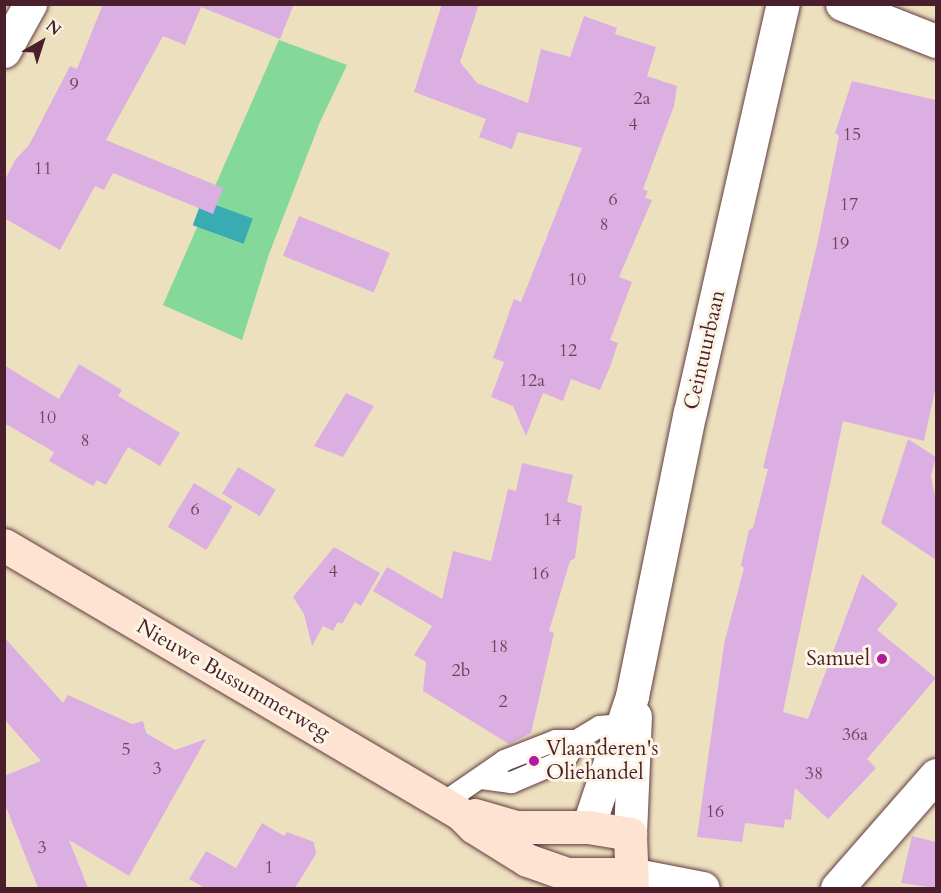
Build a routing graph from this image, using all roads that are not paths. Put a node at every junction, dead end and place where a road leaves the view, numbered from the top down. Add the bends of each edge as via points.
1 (30, 4) edge
2 (783, 4) edge
3 (842, 4) edge
4 (936, 41) edge
5 (4, 51) edge
6 (4, 545) edge
7 (630, 716) junction
8 (936, 775) edge
9 (452, 808) junction
10 (588, 827) junction
11 (630, 834) junction
12 (588, 881) edge
13 (632, 881) edge
14 (703, 888) edge
15 (837, 888) edge

1 - 5 street
2 - 7 street, Ceintuurbaan via 690,412
3 - 4 street
6 - 9 main road, Nieuwe Bussummerweg
7 - 9 lane via 599,726 576,740 565,759 511,782 481,778
7 - 10 street, Ceintuurbaan
7 - 11 street, Ceintuurbaan
8 - 15 street
9 - 10 main road, Nieuwe Bussummerweg via 516,827
9 - 12 main road, Nieuwe Bussummerweg via 474,827 527,860
10 - 11 main road, Nieuwe Bussummerweg
10 - 12 main road, Ceintuurbaan
11 - 13 main road, Ceintuurbaan
12 - 13 main road, Nieuwe Bussummerweg
13 - 14 street

